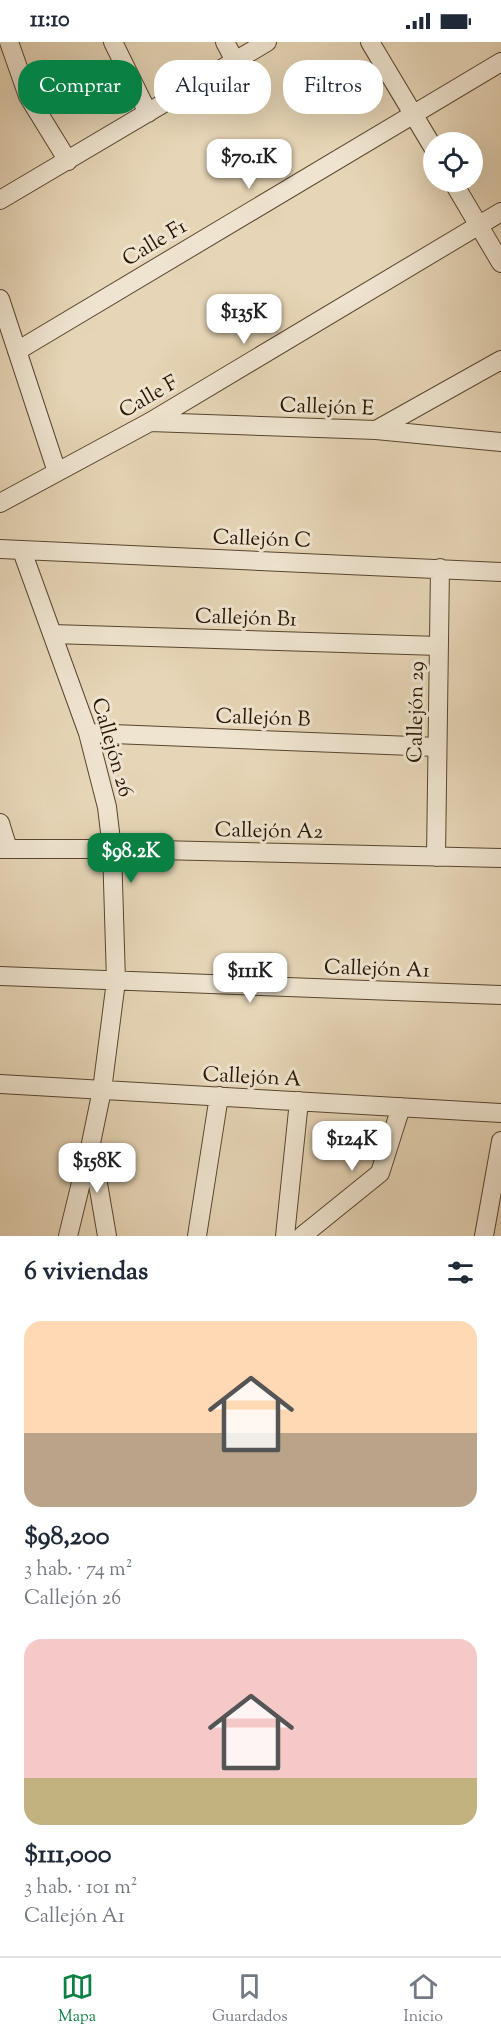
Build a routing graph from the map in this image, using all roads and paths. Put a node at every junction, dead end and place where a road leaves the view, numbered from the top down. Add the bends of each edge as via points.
1 (9, 42) edge
2 (113, 42) edge
3 (225, 42) edge
4 (267, 42) edge
5 (370, 42) edge
6 (234, 60) edge
7 (237, 60) edge
8 (501, 62) edge
9 (154, 109) edge
10 (148, 113) junction
11 (412, 114) junction
12 (423, 132) edge
13 (68, 161) junction
14 (459, 192) edge
15 (0, 200) edge
16 (501, 212) edge
17 (478, 225) junction
18 (501, 263) edge
19 (0, 299) edge
20 (17, 351) junction
21 (501, 360) edge
22 (150, 422) junction
23 (376, 430) junction
24 (501, 442) edge
25 (57, 472) junction
26 (0, 503) edge
27 (0, 549) edge
28 (22, 551) junction
29 (440, 568) junction
30 (501, 572) edge
31 (52, 634) junction
32 (439, 646) junction
33 (88, 733) junction
34 (437, 747) junction
35 (0, 823) edge
36 (4, 849) edge
37 (112, 849) junction
38 (436, 857) junction
39 (501, 858) edge
40 (0, 976) edge
41 (116, 981) junction
42 (501, 995) edge
43 (0, 1084) edge
44 (102, 1090) junction
45 (219, 1096) junction
46 (299, 1101) junction
47 (401, 1107) junction
48 (501, 1113) edge
49 (501, 1141) edge
50 (91, 1143) junction
51 (68, 1236) edge
52 (107, 1236) edge
53 (197, 1236) edge
54 (285, 1236) edge
55 (302, 1236) edge
56 (484, 1236) edge

1 - 13 street via 28,96
2 - 10 street
3 - 6 street
4 - 7 street
5 - 11 street
8 - 11 street, Calle F1
9 - 10 street
10 - 13 street
11 - 12 street
11 - 20 street, Calle F1
13 - 15 street
14 - 17 street
16 - 17 street, Calle F
17 - 18 street
17 - 22 street, Calle F
19 - 20 street
20 - 25 street
21 - 23 street
22 - 23 street, Callejón E
22 - 25 street, Calle F
23 - 24 street, Callejón E
25 - 26 street, Calle F
27 - 28 street
28 - 29 street, Callejón C
28 - 31 street, Callejón 26
29 - 30 street, Callejón C
29 - 32 street, Callejón 29
31 - 32 street, Callejón B1
31 - 33 street, Callejón 26
32 - 34 street, Callejón 29
33 - 34 street, Callejón B
33 - 37 street, Callejón 26 via 107,807
34 - 38 street, Callejón 29
35 - 36 street
36 - 37 street, Callejón A2
37 - 38 street, Callejón A2
37 - 41 street, Callejón 26
38 - 39 street, Callejón A2
40 - 41 street, Callejón A1
41 - 42 street, Callejón A1
41 - 44 street, Callejón 26
43 - 44 street, Callejón A
44 - 45 street, Callejón A
44 - 50 street, Callejón 26
45 - 46 street, Callejón A
45 - 53 street
46 - 47 street, Callejón A
46 - 54 street
47 - 48 street, Callejón A
47 - 55 street via 380,1173
49 - 56 street
50 - 51 street, Callejón 26
50 - 52 street, Callejón 26

